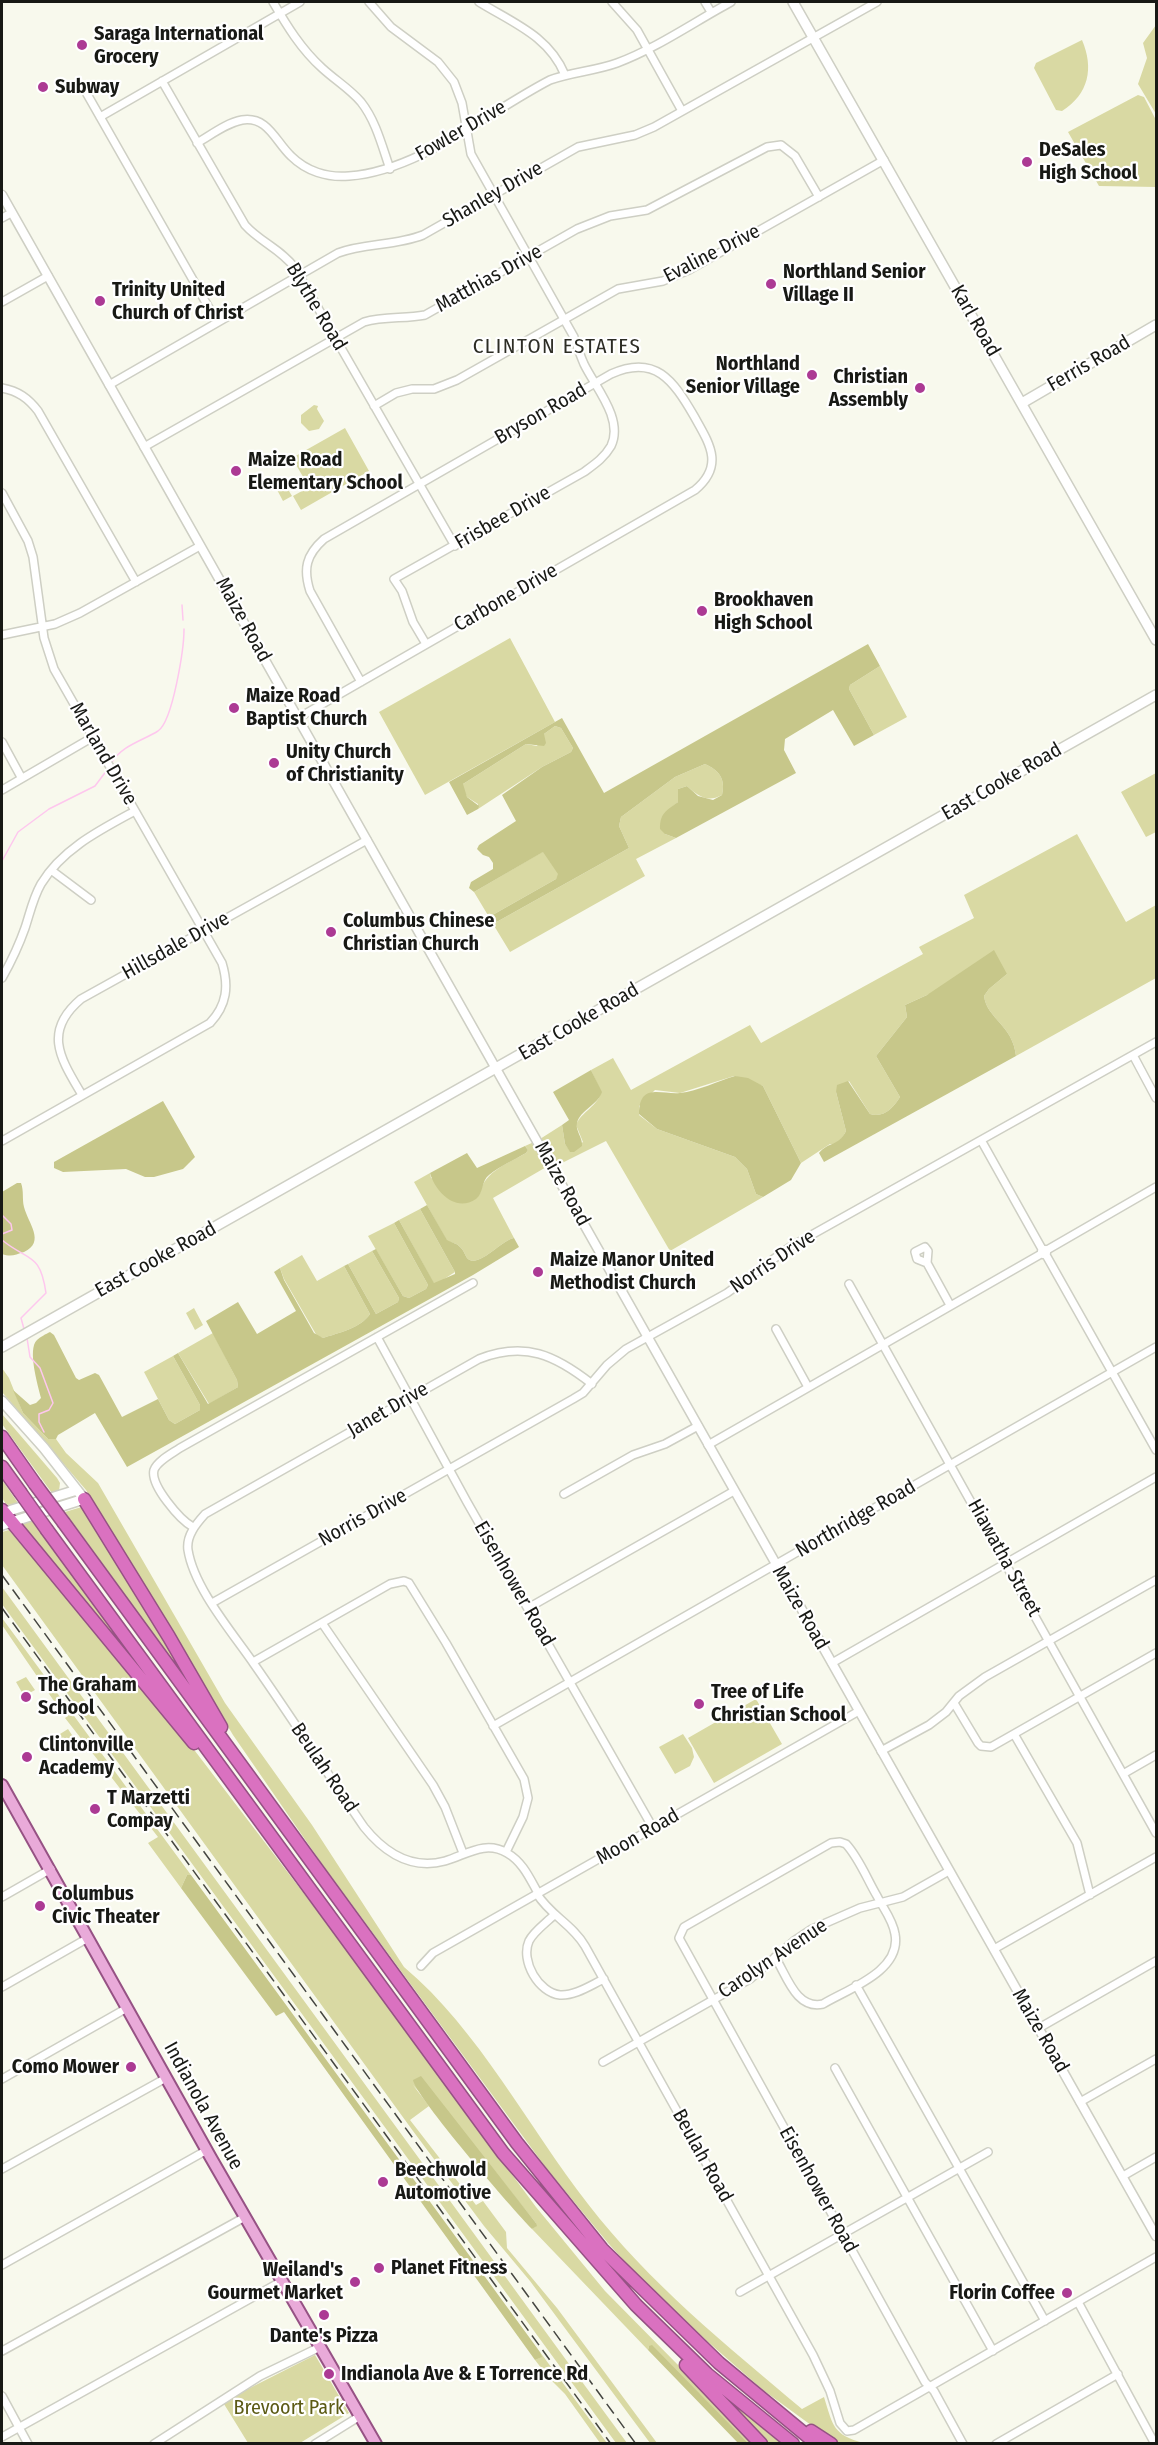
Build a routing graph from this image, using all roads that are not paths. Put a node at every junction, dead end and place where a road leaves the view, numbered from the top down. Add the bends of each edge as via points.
1 (273, 2) edge
2 (300, 2) edge
3 (369, 2) edge
4 (479, 2) edge
5 (612, 2) edge
6 (705, 2) edge
7 (731, 2) edge
8 (793, 2) edge
9 (877, 2) edge
10 (711, 12) junction
11 (280, 14) junction
12 (813, 37) junction
13 (647, 49) junction
14 (565, 75) junction
15 (162, 81) junction
16 (83, 87) dead end
17 (682, 111) junction
18 (100, 117) junction
19 (465, 129) junction
20 (197, 143) junction
21 (884, 160) junction
22 (390, 169) junction
23 (2, 195) edge
24 (493, 195) junction
25 (819, 197) junction
26 (11, 213) junction
27 (2, 218) edge
28 (528, 257) junction
29 (299, 275) junction
30 (48, 276) junction
31 (2, 302) edge
32 (564, 319) junction
33 (217, 322) junction
34 (1156, 325) edge
35 (335, 338) junction
36 (595, 383) junction
37 (109, 385) junction
38 (2, 388) edge
39 (1022, 403) junction
40 (374, 406) junction
41 (144, 447) junction
42 (710, 473) joint
43 (420, 484) junction
44 (2, 493) edge
45 (200, 546) junction
46 (455, 546) junction
47 (136, 582) junction
48 (43, 626) junction
49 (2, 635) edge
50 (1156, 640) edge
51 (426, 644) junction
52 (361, 681) junction
53 (1156, 695) edge
54 (298, 718) junction
55 (93, 737) junction
56 (2, 742) edge
57 (21, 777) junction
58 (2, 790) edge
59 (135, 812) junction
60 (367, 840) junction
61 (51, 870) junction
62 (92, 900) dead end
63 (203, 932) junction
64 (2, 978) edge
65 (1156, 1042) edge
66 (1132, 1055) junction
67 (496, 1068) junction
68 (82, 1095) junction
69 (1156, 1098) edge
70 (981, 1140) junction
71 (2, 1141) edge
72 (1156, 1187) edge
73 (1044, 1252) junction
74 (927, 1263) dead end
75 (473, 1283) dead end
76 (849, 1284) dead end
77 (950, 1305) junction
78 (776, 1329) dead end
79 (377, 1337) junction
80 (648, 1338) junction
81 (883, 1344) junction
82 (2, 1347) edge
83 (1156, 1347) edge
84 (1113, 1372) junction
85 (592, 1384) junction
86 (808, 1388) junction
87 (410, 1398) junction
88 (2, 1401) edge
89 (698, 1426) junction
90 (2, 1437) edge
91 (708, 1444) junction
92 (1156, 1450) edge
93 (951, 1465) junction
94 (2, 1467) edge
95 (449, 1470) junction
96 (1156, 1478) edge
97 (734, 1491) junction
98 (564, 1494) dead end
99 (80, 1495) junction
100 (3, 1516) edge
101 (193, 1527) junction
102 (1007, 1563) junction
103 (776, 1565) junction
104 (1156, 1580) edge
105 (212, 1603) junction
106 (528, 1608) junction
107 (322, 1623) junction
108 (1050, 1640) junction
109 (1156, 1653) edge
110 (253, 1662) junction
111 (832, 1663) junction
112 (570, 1682) junction
113 (1079, 1697) junction
114 (954, 1702) junction
115 (859, 1711) junction
116 (493, 1726) junction
117 (1014, 1734) junction
118 (881, 1751) junction
119 (1156, 1755) edge
120 (1124, 1774) junction
121 (252, 1780) junction
122 (2, 1785) edge
123 (253, 1810) junction
124 (653, 1828) junction
125 (1156, 1833) edge
126 (506, 1852) junction
127 (463, 1853) junction
128 (1156, 1857) edge
129 (51, 1869) junction
130 (950, 1871) junction
131 (538, 1894) junction
132 (1090, 1895) junction
133 (2, 1897) edge
134 (881, 1903) junction
135 (555, 1915) junction
136 (88, 1938) junction
137 (994, 1950) junction
138 (775, 1957) junction
139 (1156, 1961) edge
140 (421, 1966) dead end
141 (604, 1979) junction
142 (856, 1985) junction
143 (2, 1987) edge
144 (713, 2000) junction
145 (127, 2008) junction
146 (1039, 2028) junction
147 (639, 2042) junction
148 (1156, 2059) edge
149 (603, 2062) dead end
150 (835, 2068) dead end
151 (166, 2078) junction
152 (2, 2079) edge
153 (1080, 2102) junction
154 (207, 2150) junction
155 (988, 2152) dead end
156 (1156, 2157) edge
157 (2, 2169) edge
158 (959, 2169) junction
159 (1123, 2176) junction
160 (908, 2197) junction
161 (244, 2217) junction
162 (842, 2233) junction
163 (1156, 2236) edge
164 (1156, 2257) edge
165 (599, 2264) junction
166 (2, 2265) edge
167 (769, 2275) junction
168 (282, 2281) junction
169 (740, 2292) dead end
170 (1078, 2302) junction
171 (1045, 2321) junction
172 (320, 2347) junction
173 (2, 2351) edge
174 (993, 2351) junction
175 (1118, 2374) junction
176 (930, 2386) junction
177 (2, 2396) edge
178 (767, 2403) junction
179 (360, 2416) junction
180 (18, 2427) junction
181 (2, 2437) edge
182 (28, 2444) edge
183 (154, 2444) edge
184 (315, 2444) edge
185 (376, 2444) edge
186 (761, 2444) edge
187 (793, 2444) edge
188 (817, 2444) edge
189 (831, 2444) edge
190 (963, 2444) edge
191 (996, 2444) edge
192 (1155, 2444) edge

1 - 11 street
2 - 11 street
3 - 19 street, Frisbee Drive via 391,27 446,71 459,94
4 - 14 street via 542,41 555,53
5 - 13 street via 628,17
6 - 10 street
7 - 10 street, Fowler Drive
8 - 12 main road, Karl Road
9 - 12 street, Shanley Drive
10 - 13 street, Fowler Drive
11 - 15 street
11 - 22 street via 299,44 361,102 373,122
12 - 17 street, Shanley Drive
12 - 21 main road, Karl Road
13 - 14 street, Fowler Drive via 606,67
13 - 17 street
14 - 19 street, Fowler Drive
15 - 18 street
15 - 20 street, Blythe Road
16 - 18 street
17 - 24 street, Shanley Drive via 635,135 578,147
18 - 33 street
19 - 22 street, Fowler Drive
19 - 24 street, Frisbee Drive via 471,154
20 - 22 street, Fowler Drive via 234,122 250,120 268,127 290,155 321,174 346,177
20 - 29 street, Blythe Road via 245,225 288,258
21 - 25 street, Evaline Drive
21 - 39 main road, Karl Road
23 - 26 street, Maize Road
24 - 28 street, Frisbee Drive
24 - 29 street, Shanley Drive via 423,235 403,242 346,250
25 - 28 street, Matthias Drive via 795,156 781,145 766,147 665,202 639,212 597,220
25 - 32 street, Evaline Drive via 689,270 663,281 618,289
26 - 27 street
26 - 30 street, Maize Road
28 - 32 street, Frisbee Drive
28 - 35 street, Matthias Drive via 425,315 375,318
29 - 33 street, Shanley Drive
29 - 35 street, Blythe Road
30 - 31 street
30 - 37 street, Maize Road
32 - 36 street, Frisbee Drive
32 - 40 street, Evaline Drive via 443,387 404,390
33 - 37 street, Shanley Drive
34 - 39 main road, Ferris Road
35 - 40 street, Blythe Road
35 - 41 street, Matthias Drive
36 - 42 street, Bryson Road via 623,368 636,366 661,373 672,381 709,442
36 - 43 street, Bryson Road
36 - 46 street, Frisbee Drive via 614,426 612,444 603,458
37 - 41 street, Maize Road
38 - 47 street via 28,399 38,411
39 - 50 main road, Karl Road
40 - 43 street, Blythe Road
41 - 45 street, Maize Road
42 - 51 street, Carbone Drive via 695,490
43 - 46 street, Blythe Road
43 - 52 street, Bryson Road via 324,539 307,560 305,576 310,591
44 - 48 street, Marland Drive via 33,557
45 - 47 street
45 - 54 street, Maize Road
46 - 51 street, Frisbee Drive via 394,579
47 - 48 street via 80,613
48 - 49 street
48 - 55 street, Marland Drive via 54,669
51 - 52 street, Carbone Drive
52 - 54 street, Carbone Drive
53 - 67 main road, East Cooke Road
54 - 60 street, Maize Road
55 - 57 street
55 - 59 street, Marland Drive
56 - 57 street
57 - 58 street
59 - 61 street via 87,838
59 - 63 street, Marland Drive
60 - 63 street, Hillsdale Drive
60 - 67 street, Maize Road
61 - 62 street
61 - 64 street
63 - 68 street, Marland Drive via 222,963 226,978 226,994 216,1016 201,1029
63 - 68 street, Hillsdale Drive via 81,999 66,1013 58,1032 60,1055
65 - 66 street, Norris Drive
66 - 69 street
66 - 70 street, Norris Drive
67 - 80 street, Maize Road
67 - 82 main road, East Cooke Road
68 - 71 street
70 - 73 street
70 - 80 street, Norris Drive via 790,1247 740,1284
72 - 73 street
73 - 77 street
73 - 84 street
74 - 77 street
75 - 79 street
76 - 81 street, Hiawatha Street
77 - 81 street
78 - 86 street
79 - 87 street, Eisenhower Road
79 - 101 street via 157,1465 155,1479 175,1514
80 - 85 street, Norris Drive via 617,1356
80 - 89 street, Maize Road
81 - 86 street
81 - 93 street, Hiawatha Street
83 - 84 street, Northridge Road
84 - 92 street
84 - 93 street, Northridge Road
85 - 87 street, Janet Drive via 542,1354 509,1351 479,1359
85 - 95 street, Norris Drive via 578,1396
86 - 91 street
87 - 95 street, Eisenhower Road
87 - 101 street, Janet Drive via 205,1515
88 - 99 main road
89 - 91 street, Maize Road
89 - 98 street via 633,1455
90 - 121 highway, bridge
91 - 97 street, Maize Road
93 - 102 street, Hiawatha Street
93 - 103 street, Northridge Road
94 - 123 highway, bridge
95 - 105 street, Norris Drive
95 - 106 street, Eisenhower Road
96 - 102 street
97 - 103 street, Maize Road
97 - 106 street
99 - 100 main road
99 - 121 highway via 170,1637
100 - 123 highway
101 - 105 street, Beulah Road via 188,1547 192,1568
102 - 108 street, Hiawatha Street
102 - 111 street
103 - 111 street, Maize Road
103 - 112 street, Northridge Road
104 - 108 street
105 - 110 street, Beulah Road
106 - 112 street, Eisenhower Road
107 - 110 street
107 - 116 street via 390,1584 404,1581 416,1592
107 - 127 street via 433,1785
108 - 113 street, Hiawatha Street
108 - 114 street via 985,1677
109 - 113 street
110 - 127 street, Beulah Road via 379,1844 414,1862 436,1863
111 - 115 street, Maize Road
112 - 116 street, Northridge Road
112 - 124 street, Eisenhower Road
113 - 117 street
113 - 120 street, Hiawatha Street
114 - 117 street via 981,1746 991,1747
114 - 118 street via 929,1725
115 - 118 street, Maize Road
115 - 124 street, Moon Road
116 - 126 street via 524,1779 528,1798
117 - 132 street via 1077,1844
118 - 130 street, Maize Road
119 - 120 street
120 - 125 street, Hiawatha Street
121 - 178 highway via 517,2143 602,2249 718,2363
122 - 129 main road, Indianola Avenue
123 - 165 highway via 503,2153
124 - 131 street, Moon Road
126 - 127 street, Beulah Road via 485,1847
126 - 131 street, Beulah Road via 524,1868
128 - 132 street
129 - 133 street
129 - 136 main road, Indianola Avenue
130 - 134 street, Carolyn Avenue via 903,1897
130 - 137 street, Maize Road
131 - 135 street, Beulah Road
131 - 140 street, Moon Road via 433,1953
132 - 137 street
134 - 138 street, Carolyn Avenue via 830,1920
134 - 142 street via 896,1935 894,1952 879,1972
134 - 144 street, Eisenhower Road via 850,1848 840,1842 831,1843 691,1923 680,1933 681,1943
135 - 141 street, Beulah Road via 580,1938
135 - 141 street via 529,1941 526,1954 531,1971 550,1992 561,1995
136 - 143 street
136 - 145 main road, Indianola Avenue
137 - 146 street, Maize Road
138 - 142 street via 805,2003 823,2004
138 - 144 street, Carolyn Avenue via 750,1979
139 - 146 street
141 - 147 street, Beulah Road
142 - 158 street
144 - 147 street, Carolyn Avenue
144 - 162 street, Eisenhower Road
145 - 151 main road, Indianola Avenue
145 - 152 street
146 - 153 street, Maize Road
147 - 149 street, Carolyn Avenue
147 - 167 street, Beulah Road
148 - 153 street
150 - 160 street
151 - 154 main road, Indianola Avenue
151 - 157 street
153 - 159 street, Maize Road
154 - 161 main road, Indianola Avenue
154 - 166 street
155 - 158 street
156 - 159 street
158 - 160 street
158 - 171 street
159 - 163 street, Maize Road
160 - 162 street
160 - 174 street
161 - 168 main road, Indianola Avenue
161 - 173 street
162 - 167 street
162 - 176 street, Eisenhower Road
164 - 170 street
165 - 186 highway via 658,2338
165 - 187 highway via 707,2374
167 - 169 street
167 - 176 street, Beulah Road via 813,2355 840,2423 847,2431
168 - 172 main road, Indianola Avenue
168 - 180 street
170 - 171 street
170 - 175 street
171 - 174 street
172 - 179 main road, Indianola Avenue
172 - 183 street via 260,2376
174 - 176 street
175 - 191 street
175 - 192 street
176 - 190 street, Eisenhower Road
177 - 180 street
178 - 188 highway
178 - 189 highway
179 - 184 street
179 - 185 main road, Indianola Avenue
180 - 181 street
180 - 182 street

